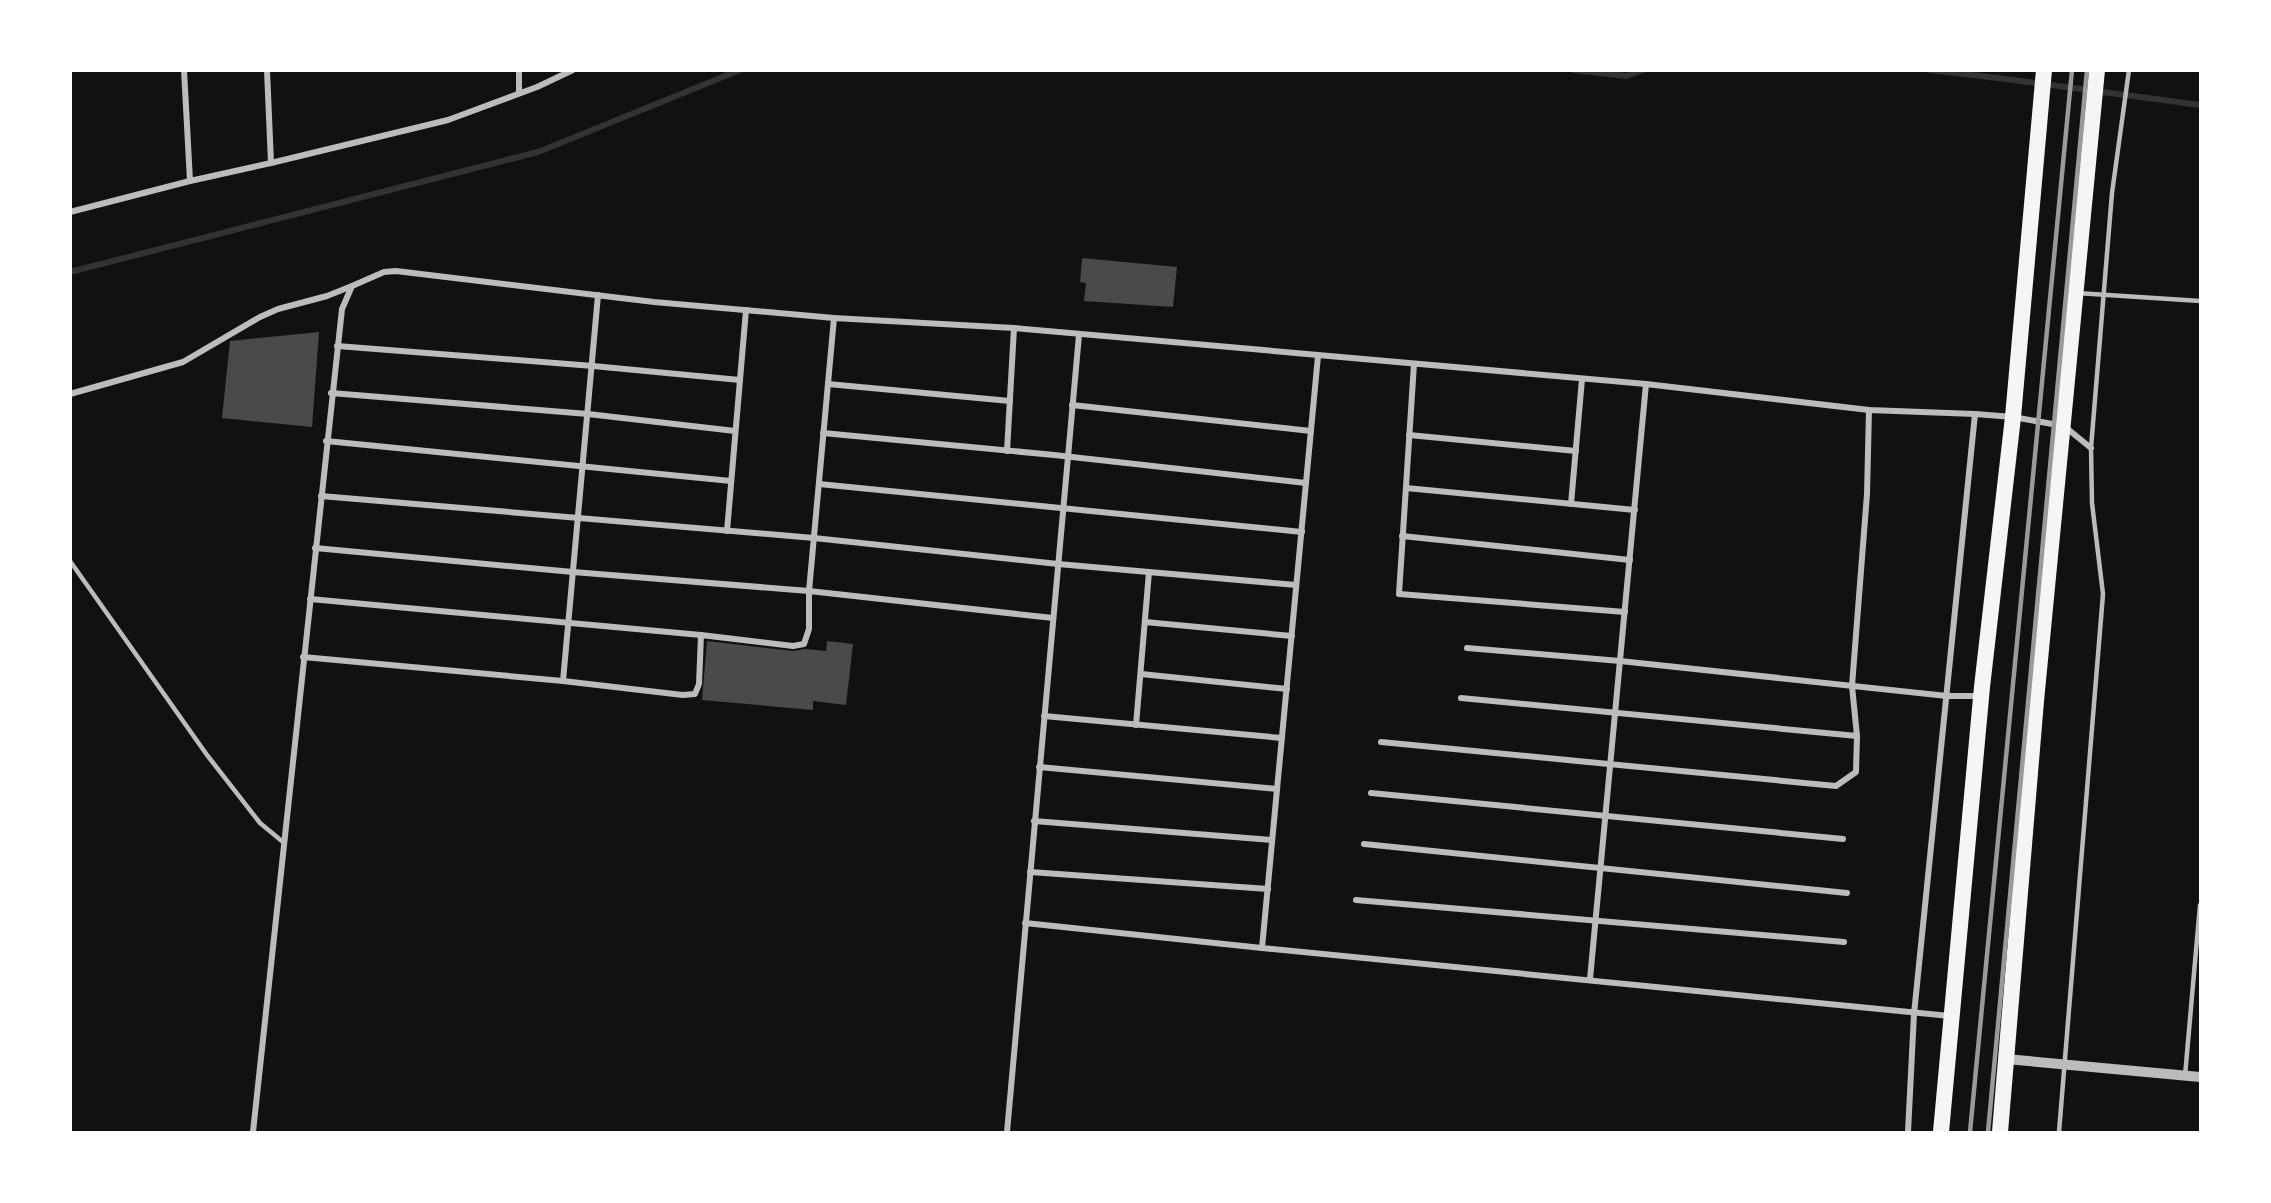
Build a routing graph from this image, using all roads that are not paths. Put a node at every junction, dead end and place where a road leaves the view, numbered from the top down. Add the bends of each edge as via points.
1 (184, 70) edge
2 (267, 70) edge
3 (519, 70) edge
4 (573, 70) edge
5 (2044, 70) edge
6 (2097, 70) edge
7 (2128, 70) edge
8 (519, 93) junction
9 (271, 163) junction
10 (190, 181) junction
11 (70, 212) edge
12 (352, 286) junction
13 (2076, 292) junction
14 (2104, 294) junction
15 (598, 295) junction
16 (2200, 301) edge
17 (746, 310) junction
18 (834, 318) junction
19 (1014, 328) junction
20 (1079, 334) junction
21 (337, 346) junction
22 (1318, 356) junction
23 (1414, 364) junction
24 (593, 366) junction
25 (1582, 379) junction
26 (740, 380) junction
27 (828, 384) junction
28 (1646, 384) junction
29 (332, 393) junction
30 (70, 394) edge
31 (1010, 401) junction
32 (1072, 405) junction
33 (1869, 410) junction
34 (588, 414) junction
35 (1975, 414) junction
36 (2013, 417) junction
37 (2064, 426) junction
38 (735, 431) junction
39 (1311, 431) junction
40 (823, 433) junction
41 (1409, 435) junction
42 (326, 441) junction
43 (2091, 448) junction
44 (1007, 451) junction
45 (1576, 451) junction
46 (1067, 456) junction
47 (583, 467) junction
48 (731, 481) junction
49 (1306, 483) junction
50 (819, 484) junction
51 (1406, 488) junction
52 (321, 496) junction
53 (1570, 504) junction
54 (1063, 508) junction
55 (1635, 510) junction
56 (578, 519) junction
57 (727, 531) junction
58 (1302, 532) junction
59 (1402, 536) junction
60 (814, 538) junction
61 (315, 548) junction
62 (1630, 560) junction
63 (70, 561) edge
64 (1058, 564) junction
65 (573, 572) junction
66 (1149, 572) junction
67 (1296, 585) junction
68 (809, 591) junction
69 (309, 600) junction
70 (1625, 612) junction
71 (1053, 618) junction
72 (568, 622) junction
73 (1145, 622) junction
74 (701, 635) junction
75 (1292, 636) junction
76 (1467, 648) dead end
77 (303, 657) junction
78 (1620, 661) junction
79 (1141, 674) junction
80 (563, 681) junction
81 (1852, 686) junction
82 (1287, 689) junction
83 (1947, 696) junction
84 (1981, 696) junction
85 (1461, 698) dead end
86 (1615, 713) junction
87 (1044, 716) junction
88 (1136, 725) junction
89 (1857, 736) junction
90 (1282, 738) junction
91 (1381, 742) dead end
92 (1610, 765) junction
93 (1039, 767) junction
94 (1277, 789) junction
95 (1371, 793) dead end
96 (1605, 816) junction
97 (1034, 821) junction
98 (1843, 839) dead end
99 (1272, 840) junction
100 (284, 842) junction
101 (1364, 844) dead end
102 (1600, 869) junction
103 (1030, 872) junction
104 (1268, 890) junction
105 (1847, 893) dead end
106 (1356, 900) dead end
107 (2200, 905) edge
108 (1595, 921) junction
109 (1025, 923) junction
110 (1844, 942) dead end
111 (1262, 948) junction
112 (1590, 979) junction
113 (1914, 1014) junction
114 (1952, 1016) junction
115 (2006, 1059) junction
116 (2066, 1065) junction
117 (2185, 1076) junction
118 (2200, 1077) edge
119 (253, 1132) edge
120 (1007, 1132) edge
121 (1908, 1132) edge
122 (1941, 1132) edge
123 (2000, 1132) edge
124 (2059, 1132) edge

1 - 10 street
2 - 9 street
3 - 8 street
4 - 8 street
5 - 36 highway
6 - 13 highway
7 - 14 lane
8 - 9 street via 448,120
9 - 10 street
10 - 11 street
12 - 15 street via 396,271
12 - 21 street via 342,309
12 - 30 street via 260,317 183,362
13 - 14 lane
13 - 37 highway
14 - 16 lane
14 - 43 lane
15 - 17 street
15 - 24 street
17 - 18 street
17 - 26 street
18 - 19 street
18 - 27 street
19 - 20 street
19 - 31 street
20 - 22 street
20 - 32 street
21 - 24 street
21 - 29 street
22 - 23 street
22 - 39 street
23 - 25 street
23 - 41 street
24 - 26 street
24 - 34 street
25 - 28 street
25 - 45 street
26 - 38 street
27 - 31 street
27 - 40 street
28 - 33 street
28 - 55 street
29 - 34 street
29 - 42 street
31 - 44 street
32 - 39 street
32 - 46 street
33 - 35 street
33 - 81 street via 1867,494
34 - 38 street
34 - 47 street
35 - 36 street
35 - 83 street
36 - 37 street
36 - 84 highway
37 - 43 street
37 - 115 highway
38 - 48 street
39 - 49 street
40 - 44 street
40 - 50 street
41 - 45 street
41 - 51 street
42 - 47 street
42 - 52 street
43 - 116 lane via 2092,503 2103,594
44 - 46 street
45 - 53 street
46 - 49 street
46 - 54 street
47 - 48 street
47 - 56 street
48 - 57 street
49 - 58 street
50 - 54 street
50 - 60 street
51 - 53 street
51 - 59 street
52 - 56 street
52 - 61 street
53 - 55 street
54 - 58 street
54 - 64 street
55 - 62 street
56 - 57 street
56 - 65 street
57 - 60 street
58 - 67 street
59 - 62 street
59 - 70 street via 1398,594
60 - 64 street
60 - 68 street
61 - 65 street
61 - 69 street
62 - 70 street
63 - 100 lane via 207,755 260,823
64 - 66 street
64 - 71 street
65 - 68 street
65 - 72 street
66 - 67 street
66 - 73 street
67 - 75 street
68 - 71 street
68 - 74 street via 809,629 804,644
69 - 72 street
69 - 77 street
70 - 78 street
71 - 87 street
72 - 74 street
72 - 80 street
73 - 75 street
73 - 79 street
74 - 80 street via 695,694
75 - 82 street
76 - 78 street
77 - 80 street
77 - 100 street
78 - 81 street
78 - 86 street
79 - 82 street
79 - 88 street
81 - 83 street
81 - 89 street
82 - 90 street
83 - 84 street
83 - 113 street
84 - 114 highway
85 - 86 street
86 - 89 street
86 - 92 street
87 - 88 street
87 - 93 street
88 - 90 street
89 - 92 street via 1856,772 1836,786
90 - 94 street
91 - 92 street
92 - 96 street
93 - 94 street
93 - 97 street
94 - 99 street
95 - 96 street
96 - 98 street
96 - 102 street
97 - 99 street
97 - 103 street
99 - 104 street
100 - 119 street
101 - 102 street
102 - 105 street
102 - 108 street
103 - 104 street
103 - 109 street
104 - 111 street
106 - 108 street
107 - 117 lane
108 - 110 street
108 - 112 street
109 - 111 street
109 - 120 street
111 - 112 street
112 - 113 street
113 - 114 street
113 - 121 street
114 - 122 highway
115 - 116 street
115 - 123 highway
116 - 117 street
116 - 124 lane
117 - 118 street

